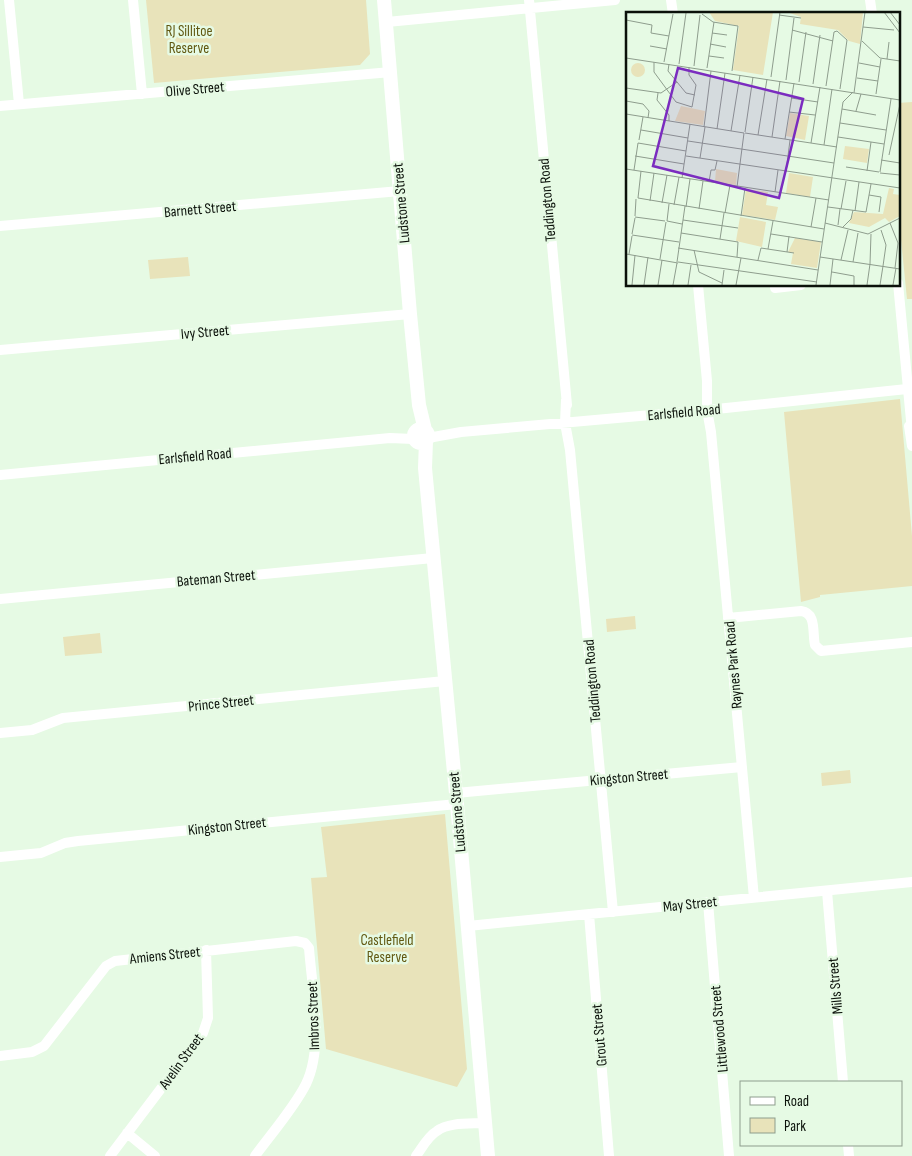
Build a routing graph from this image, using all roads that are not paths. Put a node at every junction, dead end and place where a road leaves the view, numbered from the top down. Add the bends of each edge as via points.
1 (9, 0) edge
2 (133, 0) edge
3 (384, 0) edge
4 (616, 0) edge
5 (529, 4) edge
6 (386, 22) junction
7 (391, 72) junction
8 (142, 94) junction
9 (19, 104) junction
10 (0, 106) edge
11 (400, 192) junction
12 (0, 226) edge
13 (698, 286) edge
14 (792, 286) edge
15 (898, 286) edge
16 (775, 288) dead end
17 (912, 308) edge
18 (901, 309) junction
19 (410, 314) junction
20 (0, 350) edge
21 (909, 377) edge
22 (908, 389) junction
23 (709, 410) junction
24 (909, 415) junction
25 (568, 422) junction
26 (912, 431) edge
27 (421, 436) junction
28 (912, 446) edge
29 (0, 475) edge
30 (433, 558) junction
31 (0, 598) edge
32 (728, 618) junction
33 (912, 642) edge
34 (445, 681) junction
35 (0, 733) edge
36 (742, 767) junction
37 (601, 780) junction
38 (456, 799) junction
39 (0, 857) edge
40 (912, 882) edge
41 (827, 891) junction
42 (754, 898) junction
43 (708, 902) junction
44 (613, 912) junction
45 (589, 914) junction
46 (468, 926) junction
47 (309, 948) joint
48 (206, 950) junction
49 (0, 1056) edge
50 (843, 1081) edge
51 (485, 1123) junction
52 (127, 1133) junction
53 (110, 1156) edge
54 (155, 1156) edge
55 (255, 1156) edge
56 (416, 1156) edge
57 (488, 1156) edge
58 (609, 1156) edge
59 (729, 1156) edge

1 - 9 street
2 - 8 street
3 - 6 street, Ludstone Street
4 - 5 street
5 - 6 street
5 - 25 street, Teddington Road
6 - 7 street, Ludstone Street
7 - 8 street, Olive Street
7 - 11 street, Ludstone Street
8 - 9 street, Olive Street
9 - 10 street, Olive Street
11 - 12 street, Barnett Street
11 - 19 street, Ludstone Street
13 - 23 street, Raynes Park Road
14 - 16 street
15 - 18 street
17 - 18 street
18 - 21 street
19 - 20 street, Ivy Street
19 - 27 street, Ludstone Street
21 - 22 street
22 - 23 street, Earlsfield Road
22 - 24 street
23 - 25 street, Earlsfield Road
23 - 32 street, Raynes Park Road
24 - 26 street
24 - 28 street
25 - 27 street, Earlsfield Road
25 - 37 street, Teddington Road
27 - 29 street, Earlsfield Road
27 - 30 street, Ludstone Street
30 - 31 street, Bateman Street
30 - 34 street, Ludstone Street
32 - 33 street via 807,612 811,616 814,645 821,651
32 - 36 street, Raynes Park Road
34 - 35 street, Prince Street via 60,718 34,730
34 - 38 street, Ludstone Street
36 - 37 street, Kingston Street
36 - 42 street, Raynes Park Road
37 - 38 street, Kingston Street
37 - 44 street, Teddington Road
38 - 39 street, Kingston Street via 68,842 41,853
38 - 46 street, Ludstone Street
40 - 41 street, May Street
41 - 42 street, May Street
41 - 50 street, Mills Street
42 - 43 street, May Street
43 - 44 street, May Street
43 - 59 street, Littlewood Street
44 - 45 street, May Street
45 - 46 street, May Street
45 - 58 street, Grout Street
46 - 51 street, Ludstone Street
47 - 48 street, Amiens Street via 305,943 296,941
47 - 55 street, Imbros Street via 315,1056 299,1096
48 - 49 street, Amiens Street via 125,958 110,963 44,1046 32,1052
48 - 52 street, Avelin Street via 208,1018 203,1034
51 - 56 street via 442,1128 434,1132
51 - 57 street, Ludstone Street
52 - 53 street, Avelin Street
52 - 54 street

